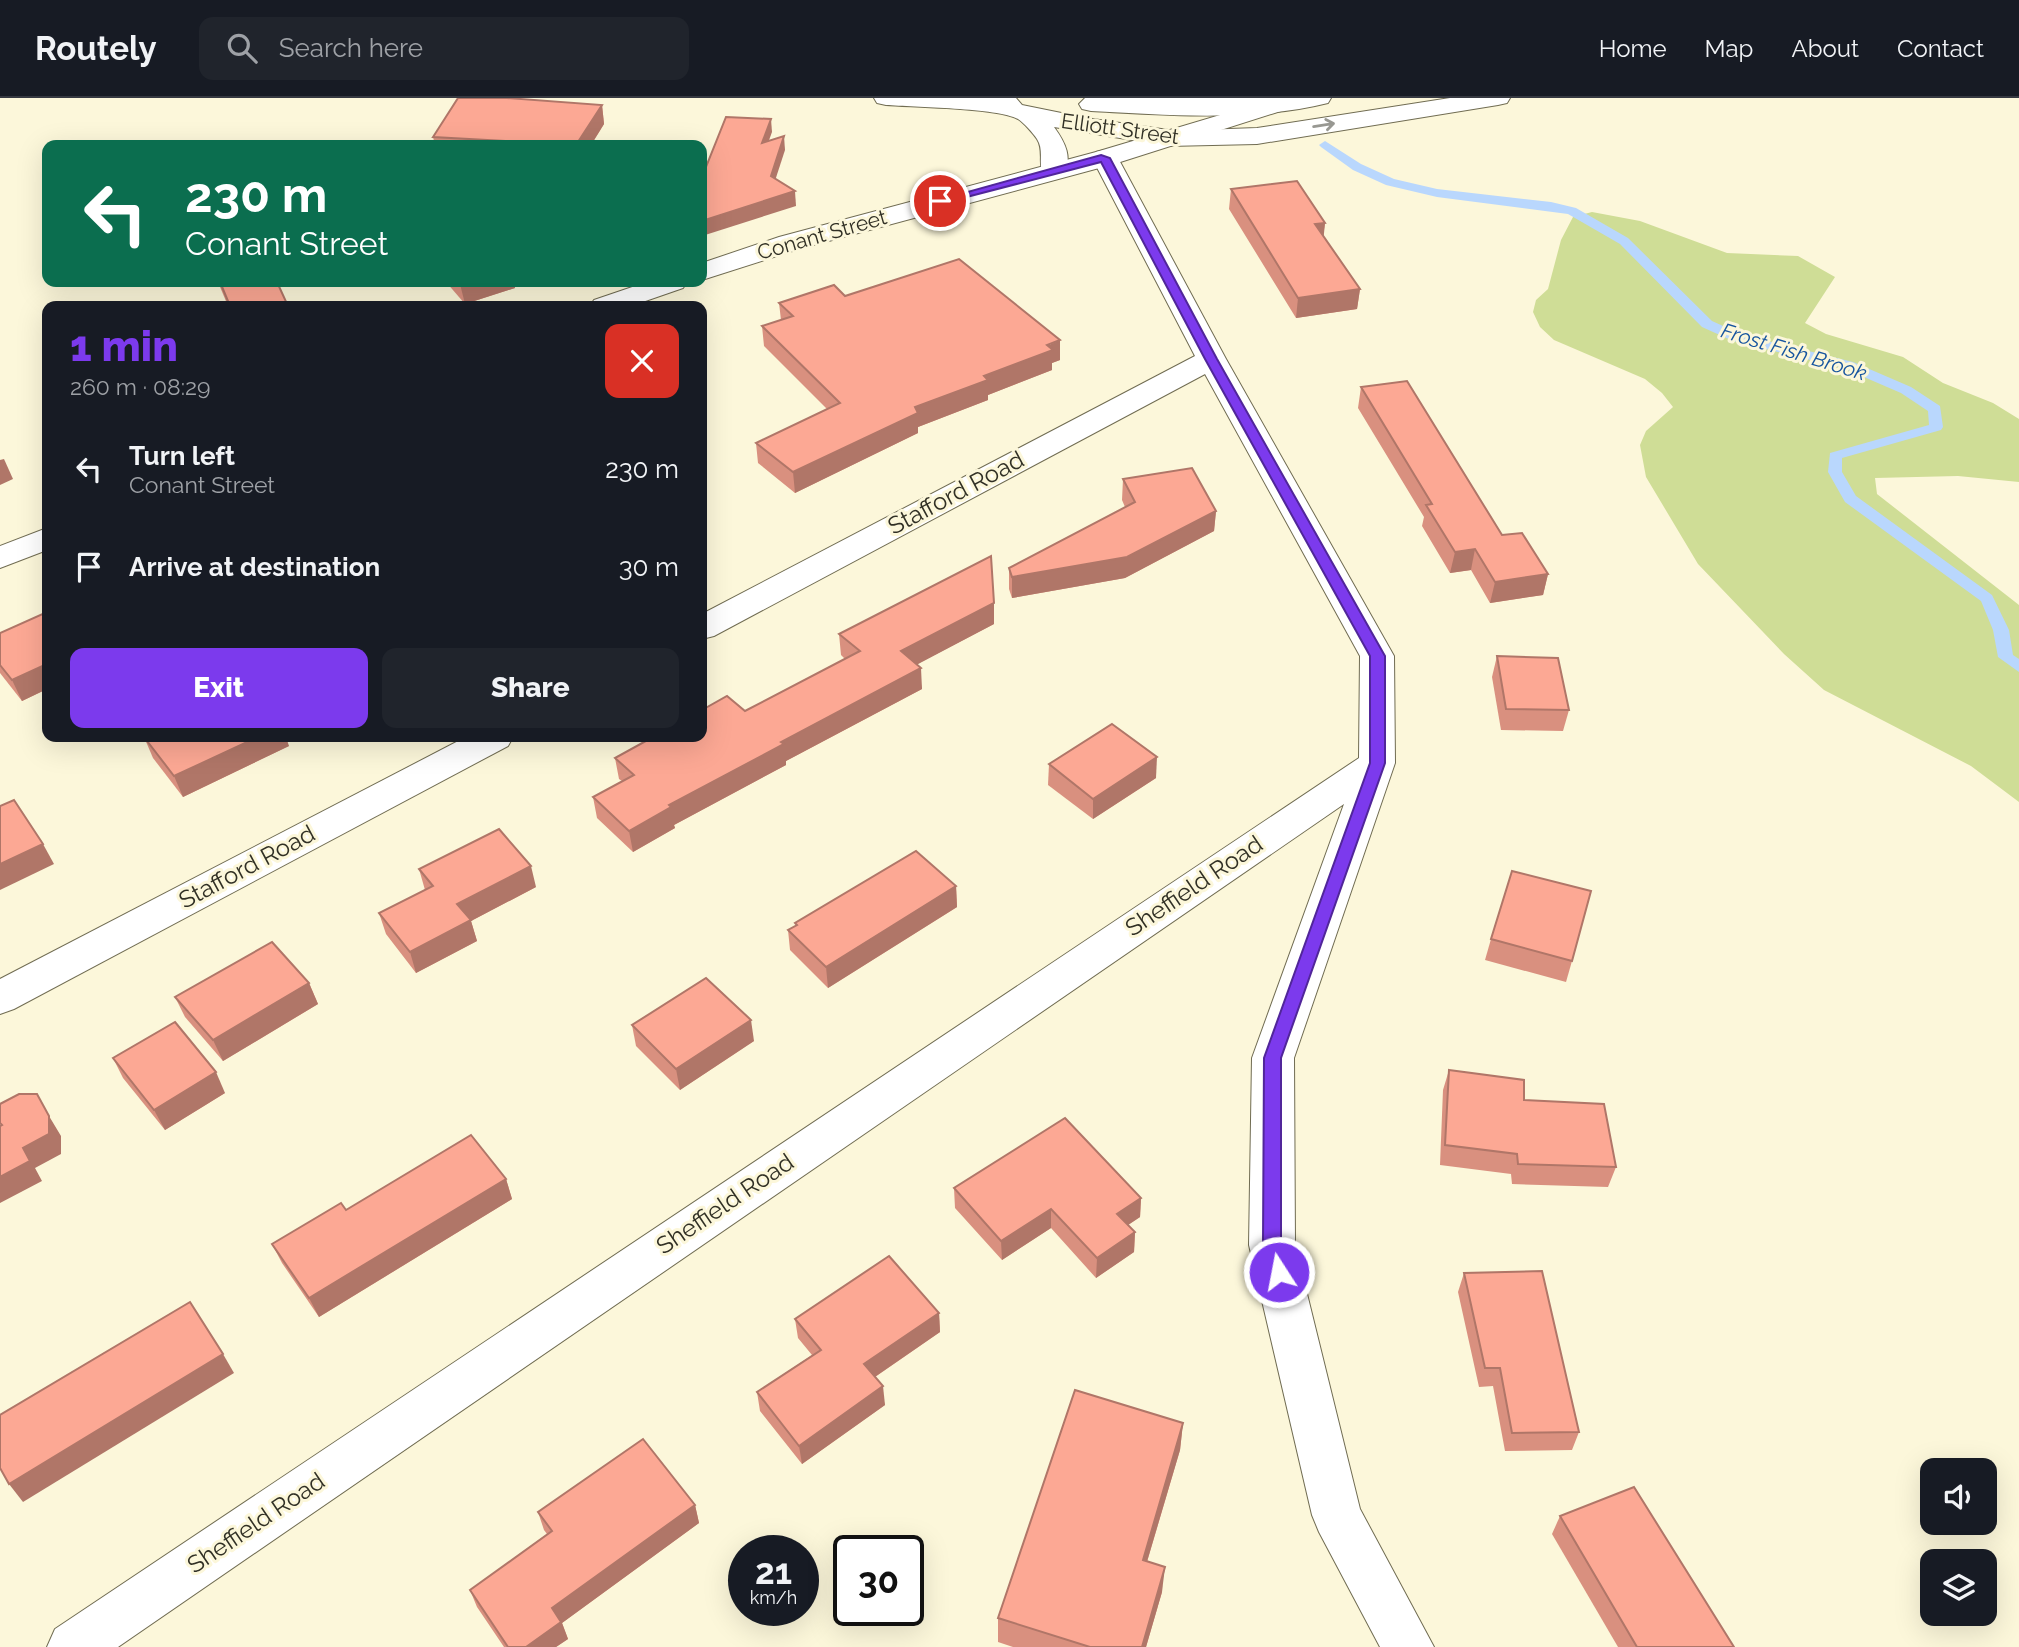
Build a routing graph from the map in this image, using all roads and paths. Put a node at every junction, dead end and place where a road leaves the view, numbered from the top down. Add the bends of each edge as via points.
1 (886, 98) edge
2 (1319, 98) edge
3 (1498, 98) edge
4 (984, 105) junction
5 (1275, 105) junction
6 (1028, 116) junction
7 (1257, 136) junction
8 (1168, 138) junction
9 (1105, 158) junction
10 (1053, 170) junction
11 (707, 270) edge
12 (659, 287) edge
13 (618, 301) edge
14 (1211, 359) junction
15 (42, 540) edge
16 (0, 558) edge
17 (707, 625) edge
18 (486, 742) edge
19 (1377, 763) junction
20 (0, 998) edge
21 (1401, 1643) edge
22 (73, 1647) edge

1 - 4 street, Elliott Street
2 - 5 street, Conant Street
7 -> 3 street, Conant Street
4 - 5 street, Elliott Street
4 - 6 street, Elliott Street
5 - 8 street, Conant Street
6 - 8 street, Elliott Street
6 - 10 street via 1054,143
7 - 8 street, Elliott Street
7 - 9 street, Conant Street
8 - 9 street, Conant Street
9 - 10 street, Conant Street
9 - 14 street
10 - 11 street, Conant Street
12 - 13 street
14 - 17 street, Stafford Road
14 - 19 street via 1377,656
15 - 16 street
18 - 20 street, Stafford Road
19 - 21 street via 1273,1058 1272,1245 1337,1516
19 - 22 street, Sheffield Road

